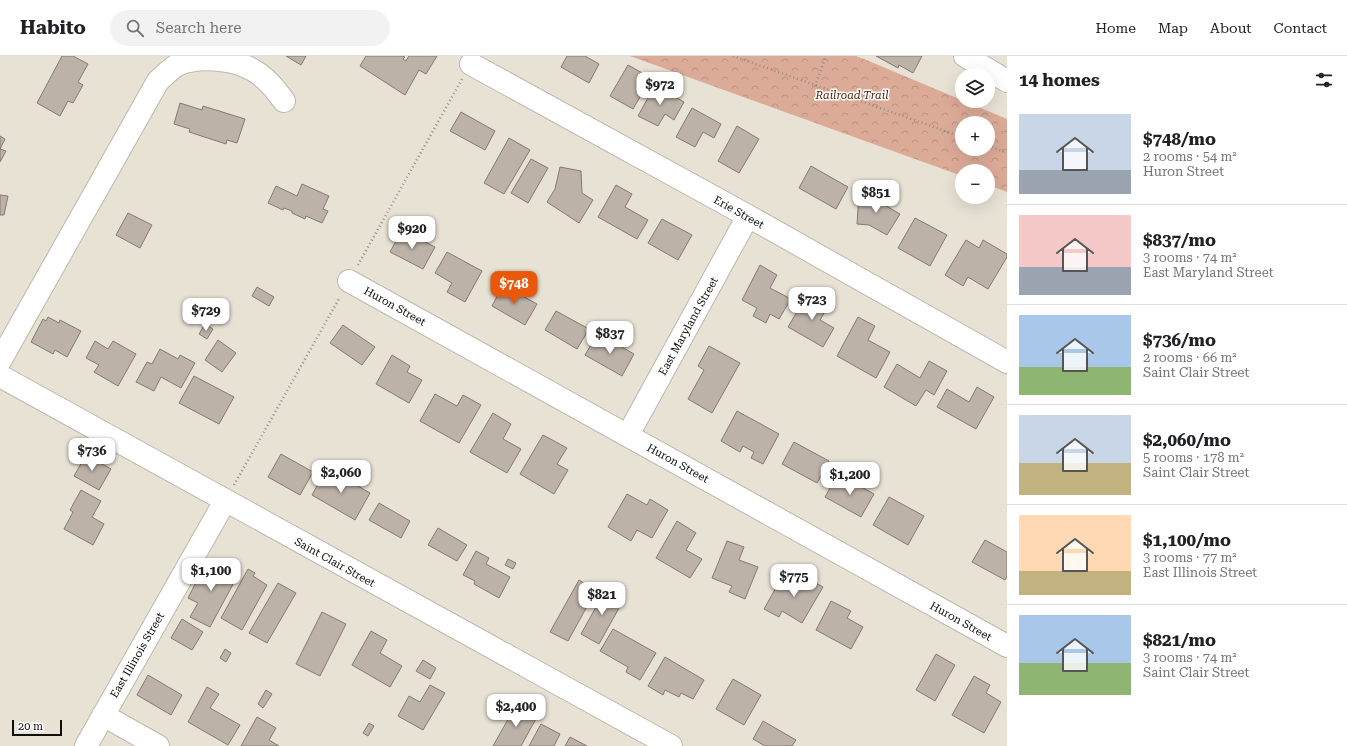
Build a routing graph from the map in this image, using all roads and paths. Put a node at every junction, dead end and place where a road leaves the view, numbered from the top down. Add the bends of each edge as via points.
1 (733, 56) edge
2 (826, 56) edge
3 (965, 56) edge
4 (471, 64) joint
5 (1007, 81) edge
6 (815, 86) junction
7 (284, 101) dead end
8 (955, 134) edge
9 (995, 149) edge
10 (1007, 154) edge
11 (748, 216) junction
12 (349, 281) junction
13 (0, 362) edge
14 (1007, 362) edge
15 (0, 376) edge
16 (628, 435) junction
17 (225, 501) junction
18 (1007, 646) edge
19 (103, 715) junction
20 (86, 746) edge
21 (158, 746) edge
22 (671, 746) edge

1 - 6 path
2 - 6 path
3 - 5 street
4 - 11 street, Erie Street
4 - 12 path
6 - 8 path
7 - 13 street via 270,84 251,68 224,59 201,57 178,64 158,81
9 - 10 path
11 - 14 street, Erie Street
11 - 16 street, East Maryland Street
12 - 16 street, Huron Street
12 - 17 path
15 - 17 street, Saint Clair Street
16 - 18 street, Huron Street
17 - 19 street, East Illinois Street
17 - 22 street, Saint Clair Street
19 - 20 street, East Illinois Street
19 - 21 street

